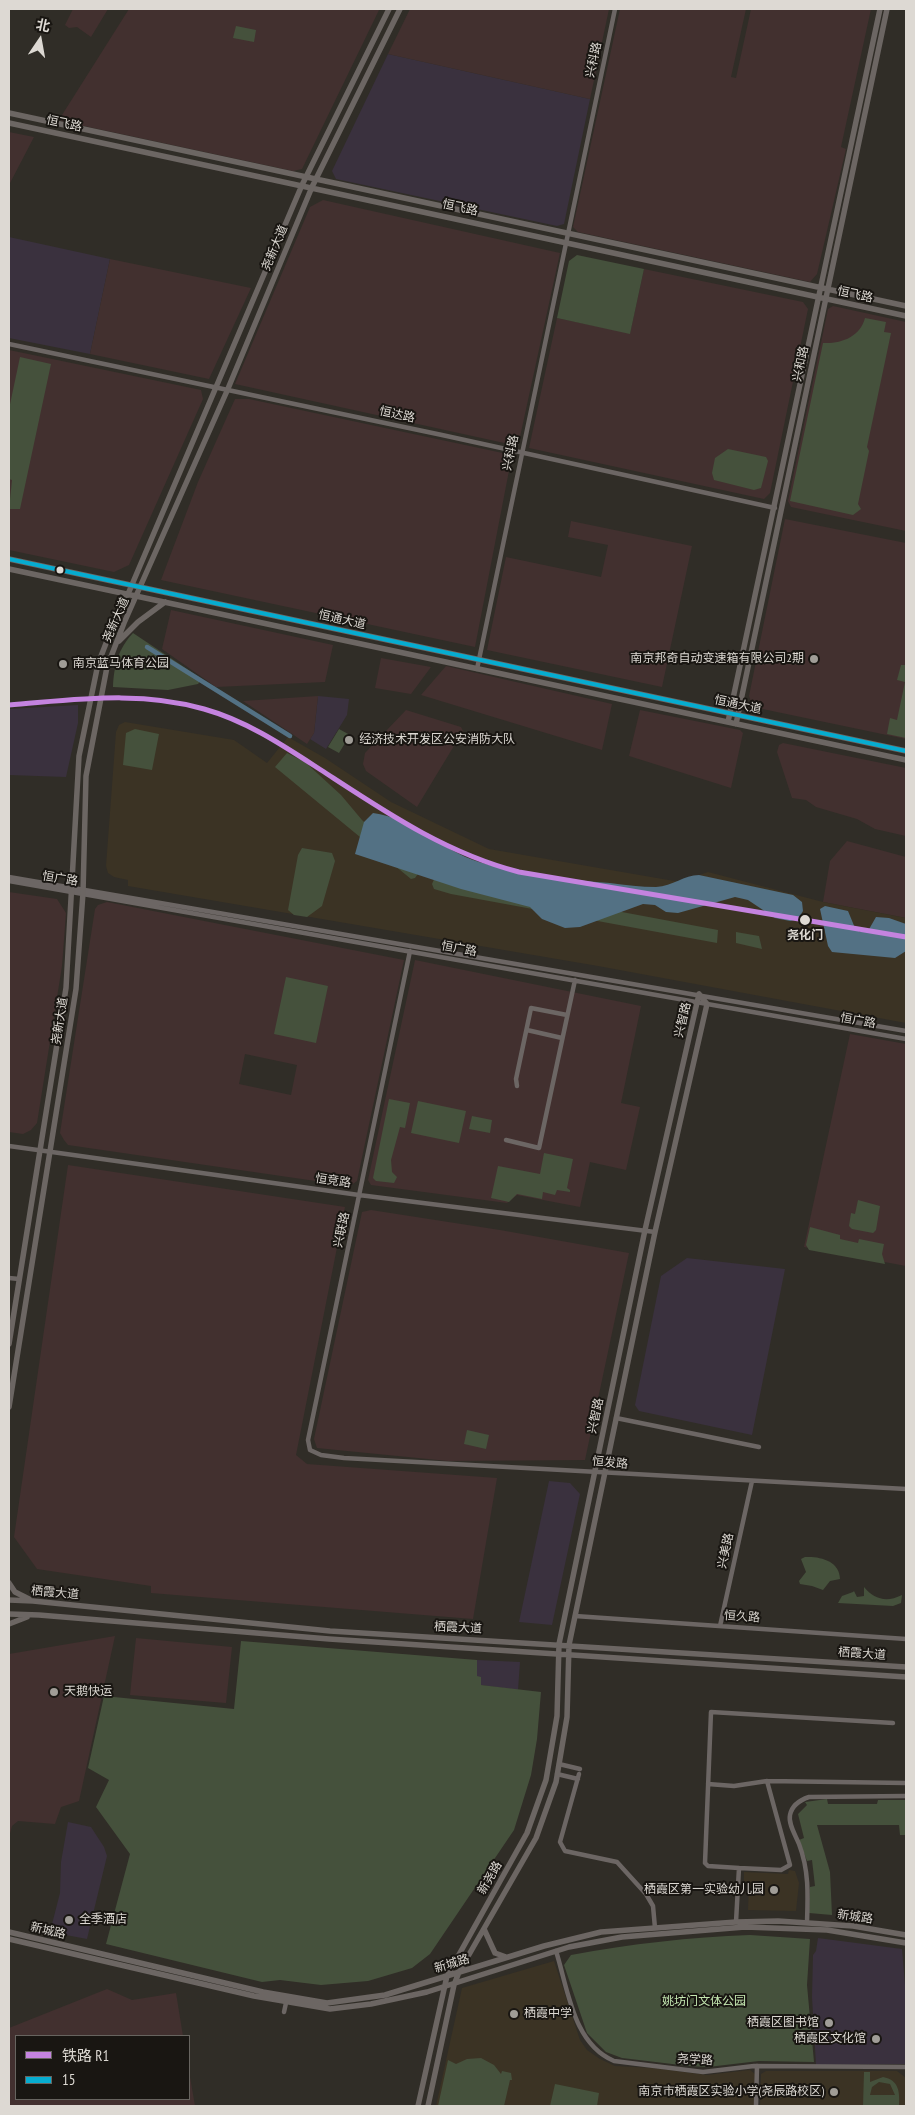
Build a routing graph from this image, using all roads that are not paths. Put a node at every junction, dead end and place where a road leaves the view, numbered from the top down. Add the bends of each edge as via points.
1 (388, 9) edge
2 (398, 9) edge
3 (615, 9) edge
4 (880, 9) edge
5 (887, 9) edge
6 (9, 113) edge
7 (9, 123) edge
8 (306, 177) junction
9 (316, 179) junction
10 (302, 185) junction
11 (312, 187) junction
12 (568, 234) junction
13 (567, 241) junction
14 (820, 287) junction
15 (827, 289) junction
16 (822, 298) junction
17 (906, 306) edge
18 (906, 316) edge
19 (9, 344) edge
20 (215, 387) junction
21 (227, 391) junction
22 (520, 453) junction
23 (773, 508) junction
24 (781, 510) junction
25 (9, 559) edge
26 (9, 569) edge
27 (132, 584) junction
28 (142, 586) junction
29 (128, 594) junction
30 (138, 596) junction
31 (164, 602) junction
32 (115, 644) junction
33 (479, 660) junction
34 (477, 669) junction
35 (730, 713) junction
36 (738, 715) junction
37 (728, 722) junction
38 (736, 724) junction
39 (906, 751) edge
40 (906, 760) edge
41 (9, 879) edge
42 (72, 890) junction
43 (82, 891) junction
44 (410, 950) junction
45 (575, 980) junction
46 (699, 994) junction
47 (698, 1002) junction
48 (706, 1004) junction
49 (567, 1014) junction
50 (527, 1030) junction
51 (906, 1031) edge
52 (562, 1038) junction
53 (906, 1040) edge
54 (517, 1086) dead end
55 (506, 1140) dead end
56 (9, 1146) edge
57 (40, 1150) junction
58 (50, 1151) junction
59 (359, 1195) junction
60 (645, 1230) junction
61 (655, 1232) junction
62 (9, 1278) edge
63 (19, 1279) junction
64 (9, 1344) edge
65 (9, 1407) edge
66 (616, 1418) junction
67 (758, 1447) dead end
68 (312, 1453) joint
69 (595, 1471) junction
70 (605, 1474) junction
71 (752, 1481) junction
72 (906, 1489) edge
73 (9, 1583) edge
74 (9, 1600) edge
75 (33, 1601) junction
76 (9, 1614) edge
77 (39, 1615) junction
78 (575, 1616) junction
79 (9, 1624) edge
80 (720, 1626) junction
81 (906, 1639) edge
82 (559, 1644) junction
83 (570, 1645) junction
84 (559, 1654) junction
85 (570, 1654) junction
86 (906, 1667) edge
87 (906, 1677) edge
88 (893, 1723) dead end
89 (559, 1764) junction
90 (557, 1774) junction
91 (579, 1774) junction
92 (767, 1781) junction
93 (906, 1783) edge
94 (708, 1784) junction
95 (906, 1796) edge
96 (739, 1868) junction
97 (736, 1922) junction
98 (807, 1922) junction
99 (655, 1928) junction
100 (484, 1929) junction
101 (9, 1932) edge
102 (906, 1935) edge
103 (9, 1939) edge
104 (906, 1943) edge
105 (556, 1951) junction
106 (506, 1958) junction
107 (459, 1972) junction
108 (447, 1976) junction
109 (454, 1984) junction
110 (443, 1987) junction
111 (286, 2002) junction
112 (284, 2012) dead end
113 (758, 2066) junction
114 (906, 2067) edge
115 (418, 2106) edge
116 (428, 2106) edge
117 (756, 2106) edge

1 - 8 main road, 尧新大道
2 - 9 main road, 尧新大道
3 - 12 street, 兴科路
4 - 14 main road, 兴和路
5 - 15 main road, 兴和路
6 - 8 main road, 恒飞路
7 - 10 main road, 恒飞路
8 - 9 main road, 恒飞路
8 - 10 main road, 尧新大道
9 - 11 main road, 尧新大道
9 - 12 main road, 恒飞路
10 - 11 main road, 恒飞路
10 - 20 main road, 尧新大道
11 - 13 main road, 恒飞路
11 - 21 main road, 尧新大道
12 - 13 street, 兴科路
12 - 14 main road, 恒飞路
13 - 16 main road, 恒飞路
13 - 22 street, 兴科路
14 - 15 main road, 恒飞路
14 - 16 main road, 兴和路
15 - 16 main road, 兴和路
15 - 17 main road, 恒飞路
16 - 18 main road, 恒飞路
16 - 23 main road, 兴和路
16 - 24 main road, 兴和路
19 - 20 street, 恒达路
20 - 21 street, 恒达路
20 - 27 main road, 尧新大道
21 - 22 street, 恒达路
21 - 28 main road, 尧新大道
22 - 23 street, 恒达路
22 - 33 street, 兴科路
23 - 24 street, 恒达路
23 - 35 main road, 兴和路
24 - 36 main road, 兴和路
25 - 27 main road, 恒通大道
26 - 29 main road, 恒通大道
27 - 28 main road, 恒通大道
27 - 29 main road, 尧新大道
28 - 30 main road, 尧新大道
28 - 33 main road, 恒通大道
29 - 30 main road, 恒通大道
29 - 42 main road, 尧新大道 via 98,664 82,735 76,783
30 - 31 main road, 恒通大道
30 - 32 main road, 尧新大道
31 - 32 main road
31 - 34 main road, 恒通大道
32 - 43 main road, 尧新大道 via 107,667 87,767
33 - 34 street, 兴科路
33 - 35 main road, 恒通大道
34 - 37 main road, 恒通大道
35 - 36 main road, 恒通大道
35 - 37 main road, 兴和路
36 - 38 main road, 兴和路
36 - 39 main road, 恒通大道
37 - 38 main road, 恒通大道
38 - 40 main road, 恒通大道
41 - 42 street, 恒广路
42 - 43 street, 恒广路
42 - 57 main road, 尧新大道 via 66,988
43 - 44 street, 恒广路
43 - 46 street, 恒广路
43 - 58 main road, 尧新大道 via 76,989
44 - 45 street, 恒广路
44 - 59 street, 兴联路
45 - 47 street, 恒广路
45 - 49 street
46 - 47 main road, 兴智路
46 - 48 main road, 兴智路
46 - 51 street, 恒广路
47 - 48 street, 恒广路
47 - 60 main road, 兴智路
48 - 53 street, 恒广路
48 - 61 main road, 兴智路
49 - 50 street via 531,1008
49 - 52 street
50 - 52 street
50 - 54 street
52 - 55 street via 539,1148
56 - 57 street, 恒竞路
57 - 58 street, 恒竞路
57 - 63 main road, 尧新大道
58 - 59 street, 恒竞路
58 - 65 main road, 尧新大道
59 - 60 street, 恒竞路
59 - 68 street, 兴联路 via 308,1440
60 - 61 street, 恒竞路
60 - 69 main road, 兴智路
61 - 66 main road, 兴智路
62 - 63 street
63 - 64 main road, 尧新大道
66 - 67 street
66 - 70 main road, 兴智路
68 - 69 street, 恒发路 via 344,1458
69 - 70 street, 恒发路
69 - 82 main road, 兴智路
70 - 71 street, 恒发路
70 - 78 main road, 兴智路
71 - 72 street, 恒发路
71 - 80 street, 兴美路
73 - 75 main road via 16,1592
74 - 75 main road, 栖霞大道
75 - 82 main road, 栖霞大道 via 330,1631
76 - 77 main road, 栖霞大道
77 - 79 main road
77 - 84 main road, 栖霞大道 via 329,1640
78 - 80 street, 恒久路
78 - 83 main road, 兴智路
80 - 81 street, 恒久路
82 - 83 main road, 栖霞大道
82 - 84 main road, 兴智路
83 - 85 main road, 兴智路
83 - 86 main road, 栖霞大道
84 - 85 main road, 栖霞大道
84 - 108 main road, 新尧路 via 557,1716 546,1780 537,1807 527,1833
85 - 87 main road, 栖霞大道
85 - 89 main road, 新尧路 via 567,1717
88 - 94 street via 711,1712
89 - 90 main road, 新尧路
89 - 91 street
90 - 91 street
90 - 100 main road, 新尧路 via 536,1838
91 - 99 street via 561,1848 565,1852 617,1862 653,1906
92 - 93 street
92 - 94 street via 734,1786
92 - 96 street via 790,1865 781,1870
94 - 96 street via 705,1863 708,1866
95 - 98 street via 809,1797 793,1807 790,1821 808,1880
96 - 97 street
97 - 98 main road, 新城路
97 - 99 main road, 新城路
98 - 102 main road, 新城路
99 - 106 main road, 新城路 via 571,1938
100 - 106 main road via 494,1953
100 - 107 main road, 新尧路
101 - 108 main road, 新城路 via 312,2002 368,1999
103 - 111 main road, 新城路
104 - 105 main road, 新城路 via 827,1930 745,1928 622,1937
105 - 109 main road, 新城路
105 - 113 street, 尧学路 via 579,2025 591,2047 603,2057 626,2064 690,2071
106 - 107 main road, 新城路
107 - 108 main road, 新城路
107 - 109 main road, 新尧路
108 - 110 main road, 新尧路
109 - 110 main road, 新城路
109 - 116 main road, 新尧路
110 - 111 main road, 新城路 via 346,2008 320,2008
110 - 115 main road, 新尧路
111 - 112 street
113 - 114 street, 尧学路
113 - 117 street

